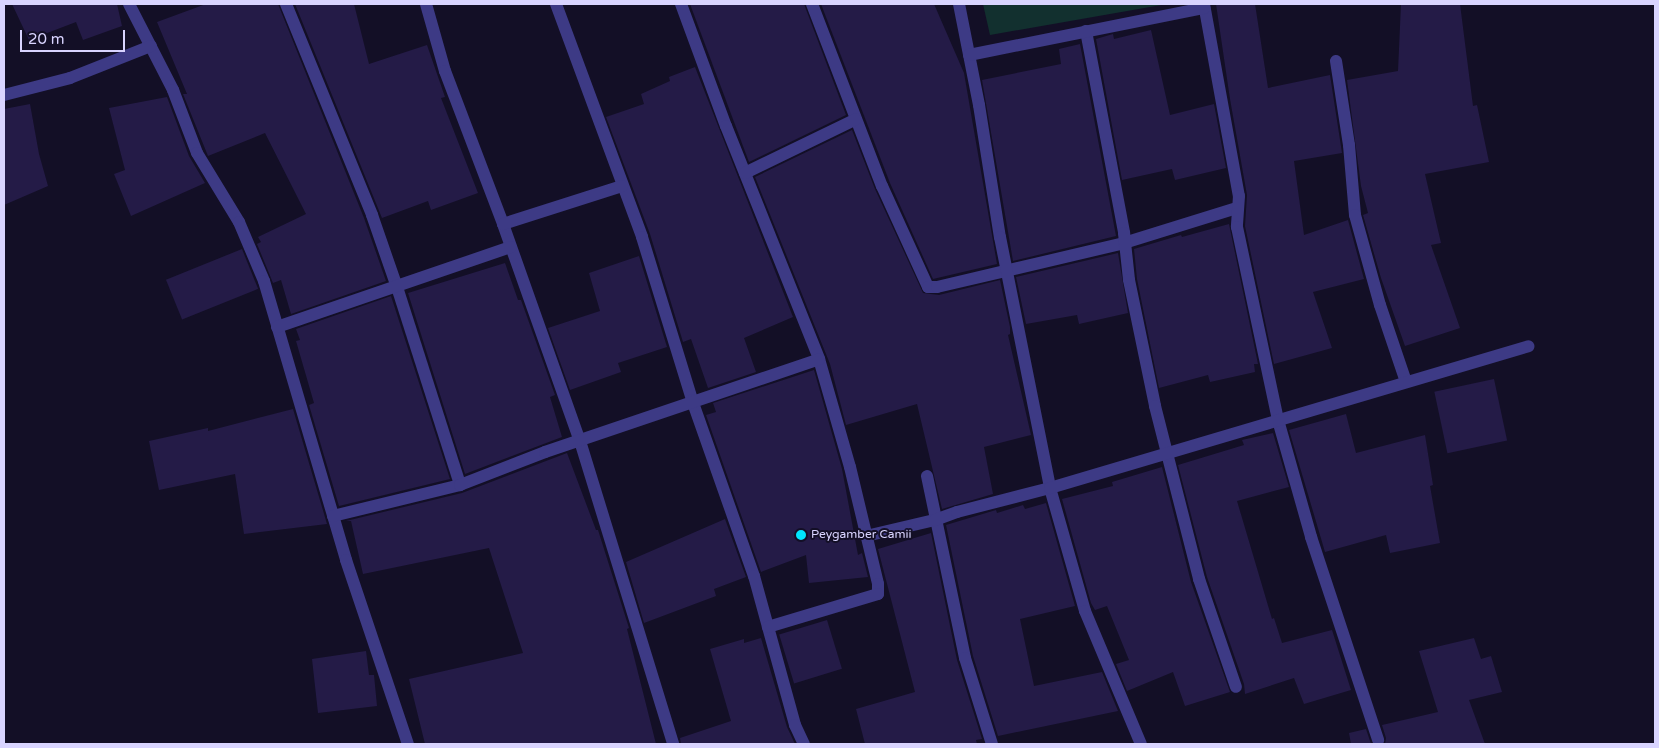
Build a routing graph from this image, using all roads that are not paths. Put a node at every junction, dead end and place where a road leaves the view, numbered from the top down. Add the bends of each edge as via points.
1 (129, 4) edge
2 (286, 4) edge
3 (426, 4) edge
4 (556, 4) edge
5 (681, 4) edge
6 (812, 4) edge
7 (959, 4) edge
8 (1204, 6) edge
9 (1086, 31) junction
10 (151, 46) junction
11 (969, 55) junction
12 (1336, 61) dead end
13 (4, 95) edge
14 (856, 119) junction
15 (745, 173) junction
16 (622, 186) junction
17 (1237, 208) junction
18 (502, 224) junction
19 (1124, 243) junction
20 (511, 247) junction
21 (1006, 269) junction
22 (397, 287) junction
23 (277, 327) junction
24 (1528, 346) dead end
25 (819, 359) junction
26 (1406, 382) junction
27 (692, 400) junction
28 (1278, 420) junction
29 (580, 441) junction
30 (1167, 453) junction
31 (927, 476) dead end
32 (460, 485) junction
33 (1050, 488) junction
34 (333, 516) junction
35 (936, 520) junction
36 (866, 536) junction
37 (768, 627) junction
38 (1236, 686) dead end
39 (1378, 740) dead end
40 (408, 744) edge
41 (673, 744) edge
42 (804, 744) edge
43 (992, 744) edge
44 (1141, 744) edge

1 - 10 street
2 - 22 street via 372,215
3 - 18 street via 445,71
4 - 16 street
5 - 15 street
6 - 14 street
7 - 11 street
8 - 9 street
8 - 17 street via 1238,188
9 - 11 street
9 - 19 street
10 - 13 street via 70,78
10 - 23 street via 173,90 197,153 239,222 264,281
11 - 21 street
12 - 26 street via 1349,144 1355,215
14 - 15 street
14 - 21 street via 928,287
15 - 25 street
16 - 18 street
16 - 27 street via 642,237
17 - 19 street
17 - 28 street via 1237,227
18 - 20 street
19 - 21 street
19 - 30 street via 1129,280
20 - 22 street
20 - 29 street
21 - 33 street
22 - 23 street
22 - 32 street
23 - 34 street
24 - 26 street
25 - 27 street
25 - 36 street
26 - 28 street
27 - 29 street
27 - 37 street via 754,576
28 - 30 street
28 - 39 street via 1311,537
29 - 32 street
29 - 41 street
30 - 33 street
30 - 38 street via 1199,579
31 - 35 street
32 - 34 street
33 - 35 street
33 - 44 street via 1085,611
34 - 40 street
35 - 36 street
35 - 43 street via 965,658
36 - 37 street via 878,594
37 - 42 street via 795,725

